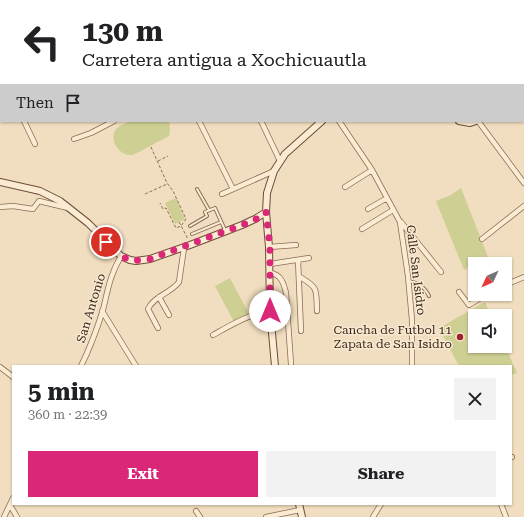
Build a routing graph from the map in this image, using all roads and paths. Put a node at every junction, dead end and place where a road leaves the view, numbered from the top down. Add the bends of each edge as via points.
1 (24, 122) edge
2 (112, 122) edge
3 (200, 122) edge
4 (261, 122) edge
5 (321, 122) edge
6 (340, 122) edge
7 (478, 122) edge
8 (74, 139) dead end
9 (35, 144) dead end
10 (151, 147) dead end
11 (168, 156) dead end
12 (157, 161) junction
13 (280, 161) junction
14 (372, 170) junction
15 (274, 171) junction
16 (0, 182) edge
17 (168, 183) junction
18 (524, 184) edge
19 (345, 186) dead end
20 (197, 189) dead end
21 (233, 189) junction
22 (145, 194) dead end
23 (222, 194) dead end
24 (387, 198) junction
25 (160, 203) dead end
26 (524, 206) edge
27 (0, 207) edge
28 (70, 208) junction
29 (368, 209) dead end
30 (208, 210) junction
31 (393, 210) junction
32 (266, 212) junction
33 (180, 222) dead end
34 (221, 222) junction
35 (400, 222) junction
36 (182, 226) junction
37 (190, 226) dead end
38 (362, 229) dead end
39 (226, 232) junction
40 (192, 234) dead end
41 (482, 239) dead end
42 (190, 245) junction
43 (296, 245) dead end
44 (270, 247) junction
45 (184, 248) junction
46 (120, 256) junction
47 (309, 258) dead end
48 (298, 260) junction
49 (270, 264) junction
50 (441, 272) dead end
51 (270, 273) junction
52 (300, 277) junction
53 (524, 277) edge
54 (409, 281) junction
55 (512, 282) edge
56 (459, 292) dead end
57 (159, 296) junction
58 (429, 296) dead end
59 (476, 301) edge
60 (102, 311) junction
61 (270, 311) junction
62 (317, 311) dead end
63 (169, 315) dead end
64 (158, 328) dead end
65 (301, 331) dead end
66 (213, 335) dead end
67 (291, 364) dead end
68 (81, 365) edge
69 (135, 365) edge
70 (275, 365) edge
71 (412, 365) edge
72 (0, 367) edge
73 (12, 376) edge
74 (12, 500) edge
75 (10, 505) junction
76 (380, 505) edge
77 (501, 505) edge
78 (299, 507) edge
79 (196, 511) dead end
80 (4, 517) edge
81 (17, 517) edge
82 (200, 517) edge
83 (266, 517) edge
84 (302, 517) edge
85 (372, 517) edge
86 (506, 517) edge

1 - 9 street
2 - 8 street via 91,134
3 - 21 street
4 - 13 street
5 - 13 main road
6 - 14 street, Calle San Isidro
7 - 18 street
10 - 12 path
11 - 12 path
12 - 17 path
13 - 15 main road
14 - 19 street
14 - 24 street, Calle San Isidro
15 - 21 street
15 - 32 main road via 267,193
16 - 28 main road via 40,191
17 - 22 path
17 - 36 path via 186,219
20 - 30 lane
21 - 23 street
24 - 29 street
24 - 31 street, Calle San Isidro
25 - 36 path via 163,209 166,208 176,228
26 - 41 street
27 - 28 street via 33,209 39,201
28 - 46 main road
30 - 34 lane via 214,208
30 - 37 lane via 205,212 207,216
31 - 35 street, Calle San Isidro
31 - 38 street
32 - 39 main road
32 - 44 main road
33 - 36 path
34 - 39 lane
34 - 40 lane
35 - 50 street
35 - 54 street, Calle San Isidro
36 - 42 path
39 - 42 main road
42 - 45 main road
43 - 44 street
44 - 49 main road
45 - 46 main road via 143,260 130,260
45 - 57 street via 179,282
46 - 60 street, San Antonio via 111,275
47 - 48 street
48 - 49 street
48 - 52 street
49 - 51 main road
51 - 61 main road
51 - 67 street via 278,276 286,293
52 - 62 street via 314,286
52 - 65 street
53 - 55 street
54 - 58 lane via 422,285
54 - 71 street, Calle San Isidro
56 - 59 street via 469,305
57 - 63 street
57 - 64 street via 148,309
60 - 68 street, San Antonio
60 - 69 street
61 - 66 street via 247,317
61 - 70 main road
72 - 73 street
74 - 75 street
75 - 80 street
75 - 81 street
76 - 85 street
77 - 86 street
78 - 83 street
78 - 84 main road
79 - 82 street

